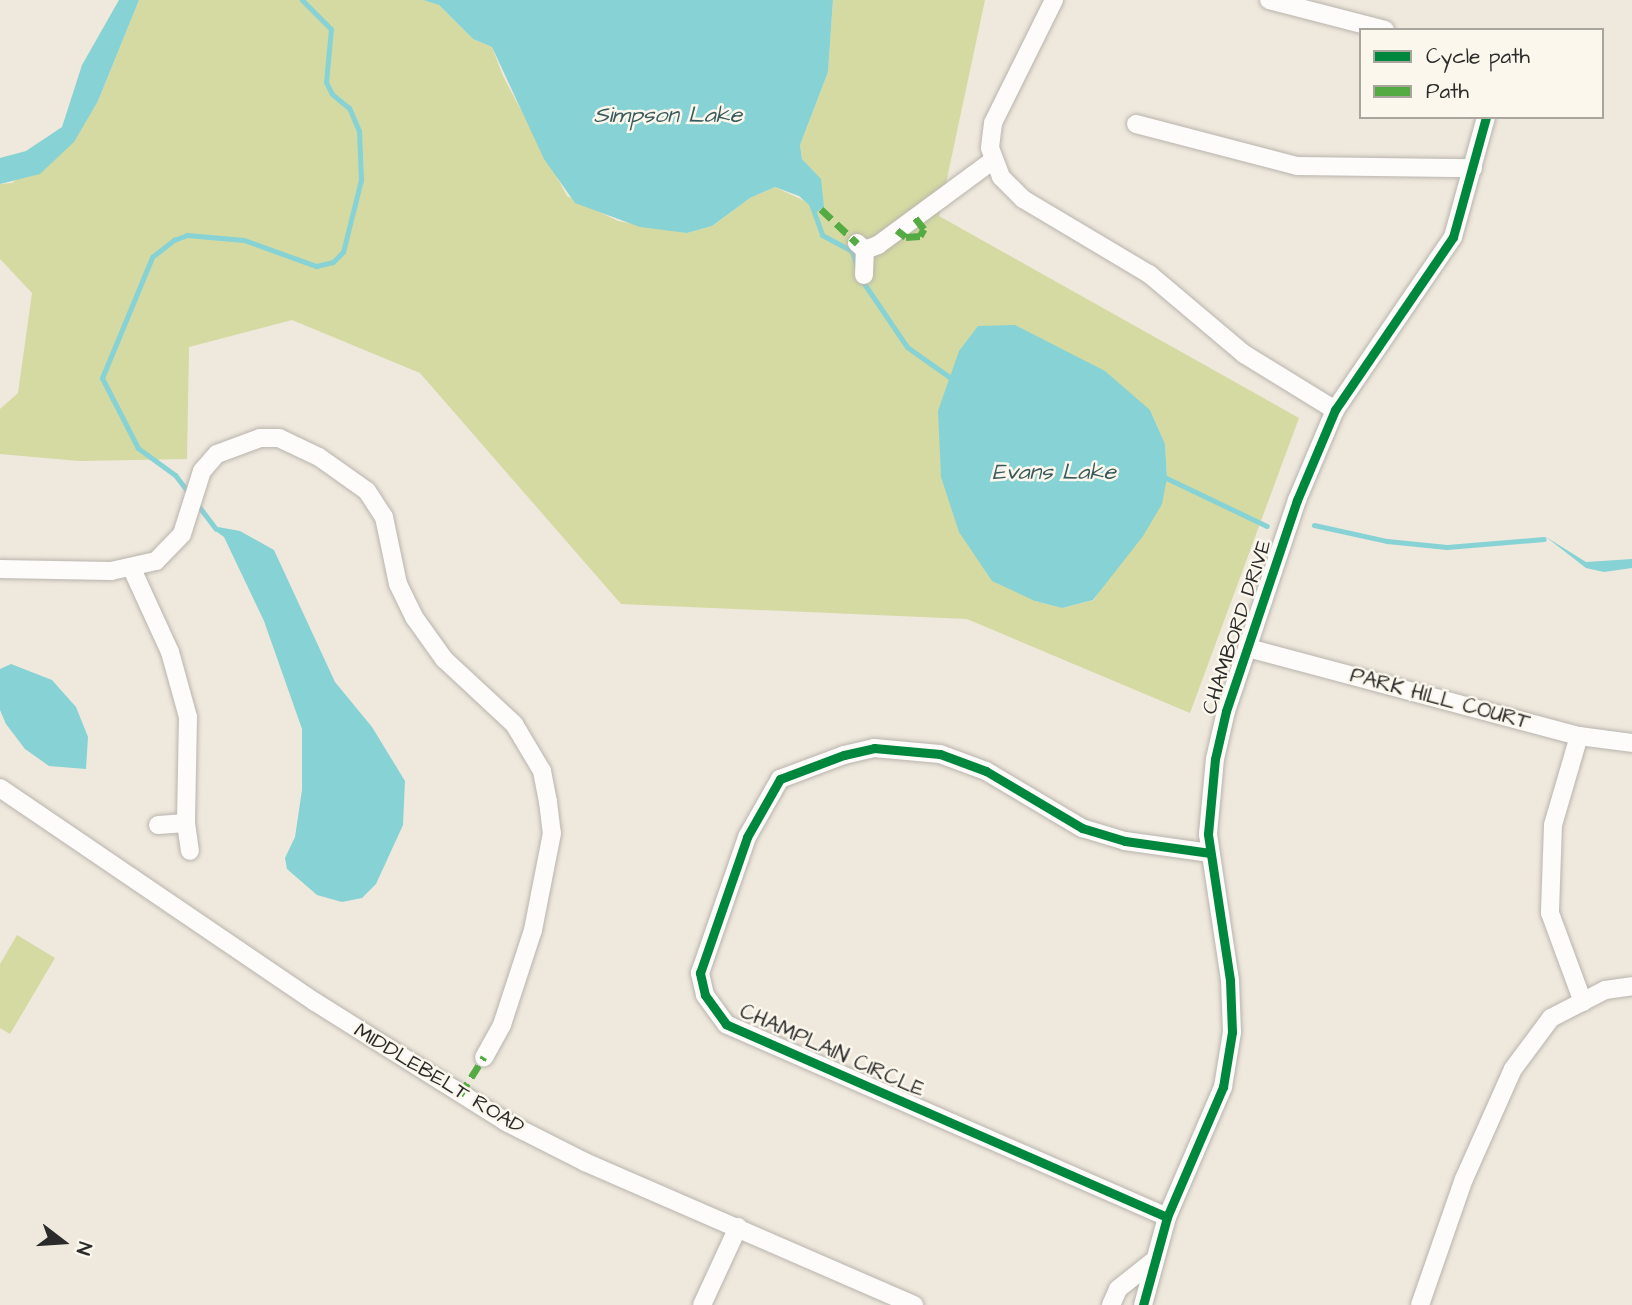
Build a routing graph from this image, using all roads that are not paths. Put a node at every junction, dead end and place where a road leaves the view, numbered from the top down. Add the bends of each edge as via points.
1 (1054, 0) edge
2 (1269, 0) edge
3 (1377, 28) edge
4 (1486, 119) edge
5 (1136, 124) dead end
6 (992, 161) junction
7 (1474, 168) junction
8 (864, 275) dead end
9 (1335, 410) junction
10 (0, 569) edge
11 (132, 569) junction
12 (1248, 648) junction
13 (1579, 736) junction
14 (1632, 743) edge
15 (0, 788) edge
16 (186, 823) junction
17 (159, 825) dead end
18 (190, 851) dead end
19 (1210, 853) junction
20 (1632, 986) edge
21 (1583, 1002) junction
22 (484, 1057) dead end
23 (1167, 1217) junction
24 (738, 1227) junction
25 (1152, 1262) junction
26 (702, 1305) edge
27 (914, 1305) edge
28 (1111, 1305) edge
29 (1143, 1305) edge
30 (1420, 1305) edge

1 - 6 street via 993,123
2 - 3 street
4 - 7 street, CHAMBORD DRIVE
5 - 7 street via 1297,166
6 - 8 street via 861,246
6 - 9 street via 1023,199 1149,274 1244,354
7 - 9 street, CHAMBORD DRIVE via 1453,237
9 - 12 street, CHAMBORD DRIVE via 1297,500
10 - 11 street via 69,574
11 - 16 street via 170,652 188,717
11 - 22 street via 156,561 172,548 182,534 202,471 217,454 239,444 279,439 344,471 367,491 384,517 398,583 427,638 514,724 542,771 552,833 546,869 522,970 502,1025
12 - 13 street, PARK HILL COURT
12 - 19 street, CHAMBORD DRIVE via 1215,759
13 - 14 street, PARK HILL COURT
13 - 21 street via 1553,825 1550,913
15 - 24 street, MIDDLEBELT ROAD via 304,994 478,1105 585,1162
16 - 17 street
16 - 18 street
19 - 23 street, CHAMBORD DRIVE via 1230,980 1232,1032 1223,1087
19 - 23 street, CHAMPLAIN CIRCLE via 1125,841 1082,828 986,771 940,754 873,748 780,779 747,837 700,973 705,995 726,1024
20 - 21 street via 1605,990
21 - 30 street via 1551,1018 1513,1069 1464,1179
23 - 25 street, CHAMBORD DRIVE
24 - 26 street
24 - 27 street, MIDDLEBELT ROAD
25 - 28 street via 1118,1289
25 - 29 street, CHAMBORD DRIVE

